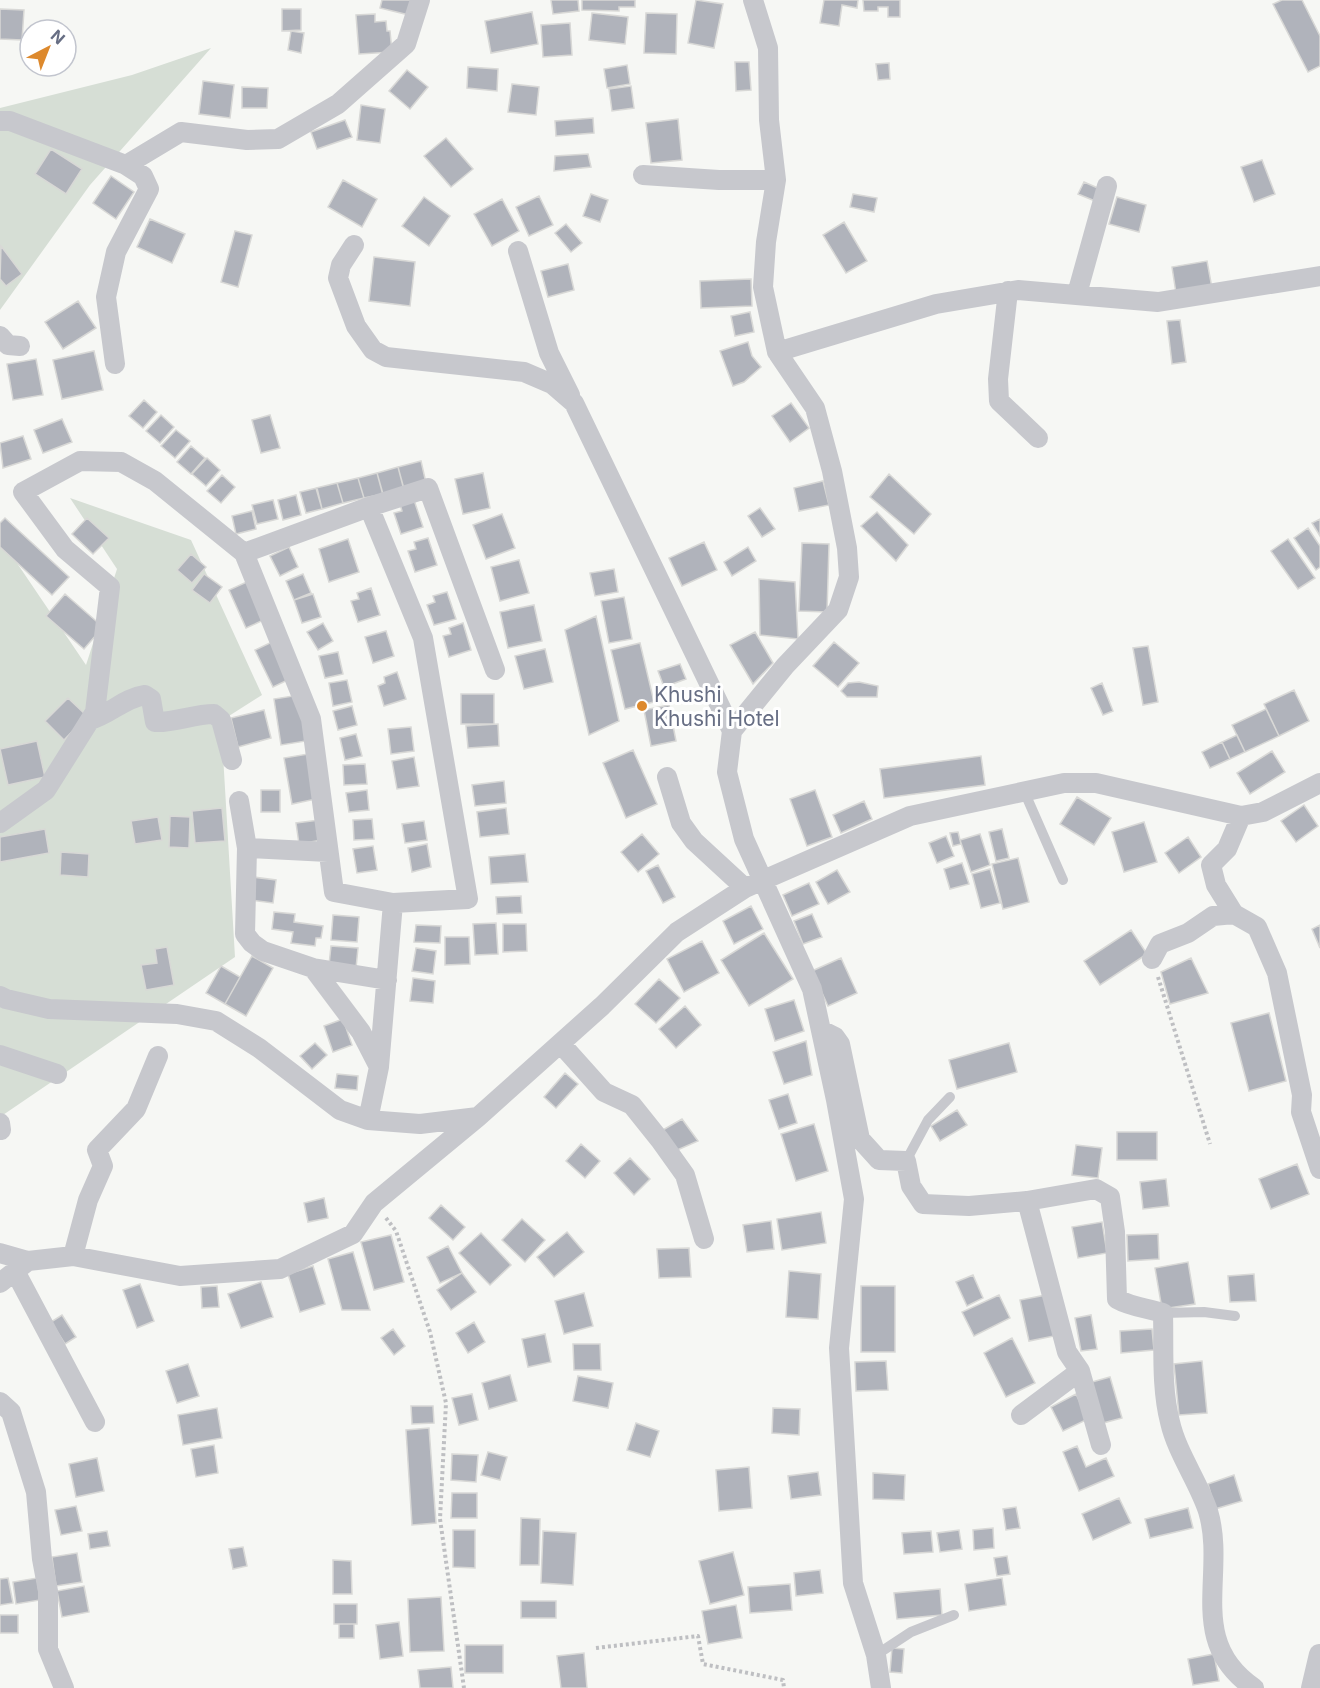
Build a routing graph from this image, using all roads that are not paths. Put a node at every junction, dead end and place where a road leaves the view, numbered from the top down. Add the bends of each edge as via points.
1 (420, 0) edge
2 (753, 0) edge
3 (0, 121) edge
4 (126, 165) junction
5 (643, 175) dead end
6 (776, 180) junction
7 (1107, 186) dead end
8 (354, 245) dead end
9 (518, 251) dead end
10 (1320, 276) edge
11 (1008, 291) junction
12 (1077, 294) junction
13 (777, 352) junction
14 (115, 364) dead end
15 (574, 403) junction
16 (1038, 438) dead end
17 (369, 507) junction
18 (244, 553) junction
19 (495, 670) dead end
20 (90, 720) junction
21 (732, 731) junction
22 (232, 760) dead end
23 (668, 777) dead end
24 (1320, 783) edge
25 (1024, 791) junction
26 (239, 801) dead end
27 (1241, 816) junction
28 (0, 823) edge
29 (247, 848) junction
30 (328, 852) junction
31 (763, 879) junction
32 (1063, 880) dead end
33 (745, 888) junction
34 (393, 903) junction
35 (1234, 914) junction
36 (1152, 959) road end
37 (313, 968) junction
38 (387, 980) junction
39 (0, 996) edge
40 (821, 1030) junction
41 (561, 1044) junction
42 (0, 1055) edge
43 (158, 1056) dead end
44 (379, 1067) junction
45 (57, 1074) dead end
46 (950, 1097) dead end
47 (478, 1117) junction
48 (368, 1120) junction
49 (0, 1123) edge
50 (1, 1130) edge
51 (1318, 1160) edge
52 (906, 1161) junction
53 (1027, 1201) junction
54 (704, 1239) dead end
55 (0, 1253) edge
56 (73, 1256) junction
57 (14, 1272) edge
58 (1163, 1313) junction
59 (1235, 1316) dead end
60 (1080, 1371) junction
61 (0, 1402) edge
62 (1021, 1415) dead end
63 (95, 1422) dead end
64 (1101, 1445) dead end
65 (954, 1614) dead end
66 (876, 1654) junction
67 (1319, 1654) edge
68 (64, 1688) edge
69 (881, 1688) edge
70 (1254, 1688) edge
71 (1311, 1688) edge

1 - 4 street via 406,45 338,104 278,139 247,140 181,132
2 - 6 street via 768,48 769,120
3 - 4 street via 10,121
4 - 14 street via 143,176 149,189 116,252 106,297
5 - 6 street
6 - 13 street via 763,287
7 - 12 street
8 - 15 street via 338,278 356,326 373,350 386,357 524,372 552,384
9 - 15 street via 549,353
10 - 12 street via 1158,302
11 - 12 street
11 - 13 street via 936,304
11 - 16 street via 999,401
13 - 21 street via 815,408 832,471 849,577 838,610
15 - 21 street
17 - 18 street
17 - 19 street via 428,488
17 - 34 street via 423,638 468,899
18 - 20 street via 155,481 121,462 80,461 23,492 64,549 110,587 95,712
18 - 30 street via 311,719
20 - 22 street via 115,709 124,700 145,695 151,699 155,722 170,723 214,714 221,720
20 - 28 street via 46,790
21 - 31 street via 727,772 744,839
23 - 33 street via 687,832
24 - 27 street via 1263,812
25 - 27 street via 1064,783 1096,783
25 - 31 street via 910,816
25 - 32 lane
26 - 29 street
27 - 35 street via 1227,849 1211,865 1216,885
29 - 30 street
29 - 37 street via 245,934 263,951
30 - 34 street via 333,892
31 - 33 street
31 - 40 street via 812,989
33 - 41 street via 677,933
34 - 38 street
35 - 36 street via 1213,916 1188,933 1160,944
35 - 51 street via 1257,927 1277,973 1302,1095 1301,1112
37 - 38 street
37 - 44 street via 361,1032
38 - 44 street
39 - 48 street via 49,1009 177,1014 216,1022 237,1033 340,1110
40 - 52 street via 840,1044 860,1139 879,1160
40 - 66 street via 854,1199 839,1348 853,1583
41 - 47 street
41 - 54 street via 604,1092 632,1105 660,1140 684,1175
42 - 45 street
43 - 56 street via 136,1109 97,1150 103,1166 88,1200
44 - 48 street
46 - 52 lane via 928,1120
47 - 48 street via 420,1124
47 - 56 street via 374,1203 353,1234 280,1269 180,1276
49 - 50 street
52 - 53 street via 911,1186 923,1204 969,1206
53 - 58 street via 1096,1189 1105,1192 1110,1197 1115,1232 1117,1299 1128,1306
53 - 60 street via 1067,1352
55 - 57 street
56 - 57 street
57 - 63 street
58 - 59 lane
58 - 70 street via 1170,1423 1208,1512 1214,1548 1211,1615 1235,1675
60 - 62 street
60 - 64 street
61 - 68 street via 11,1412 36,1492 48,1591 48,1649
65 - 66 lane via 911,1632
66 - 69 street
67 - 71 street

